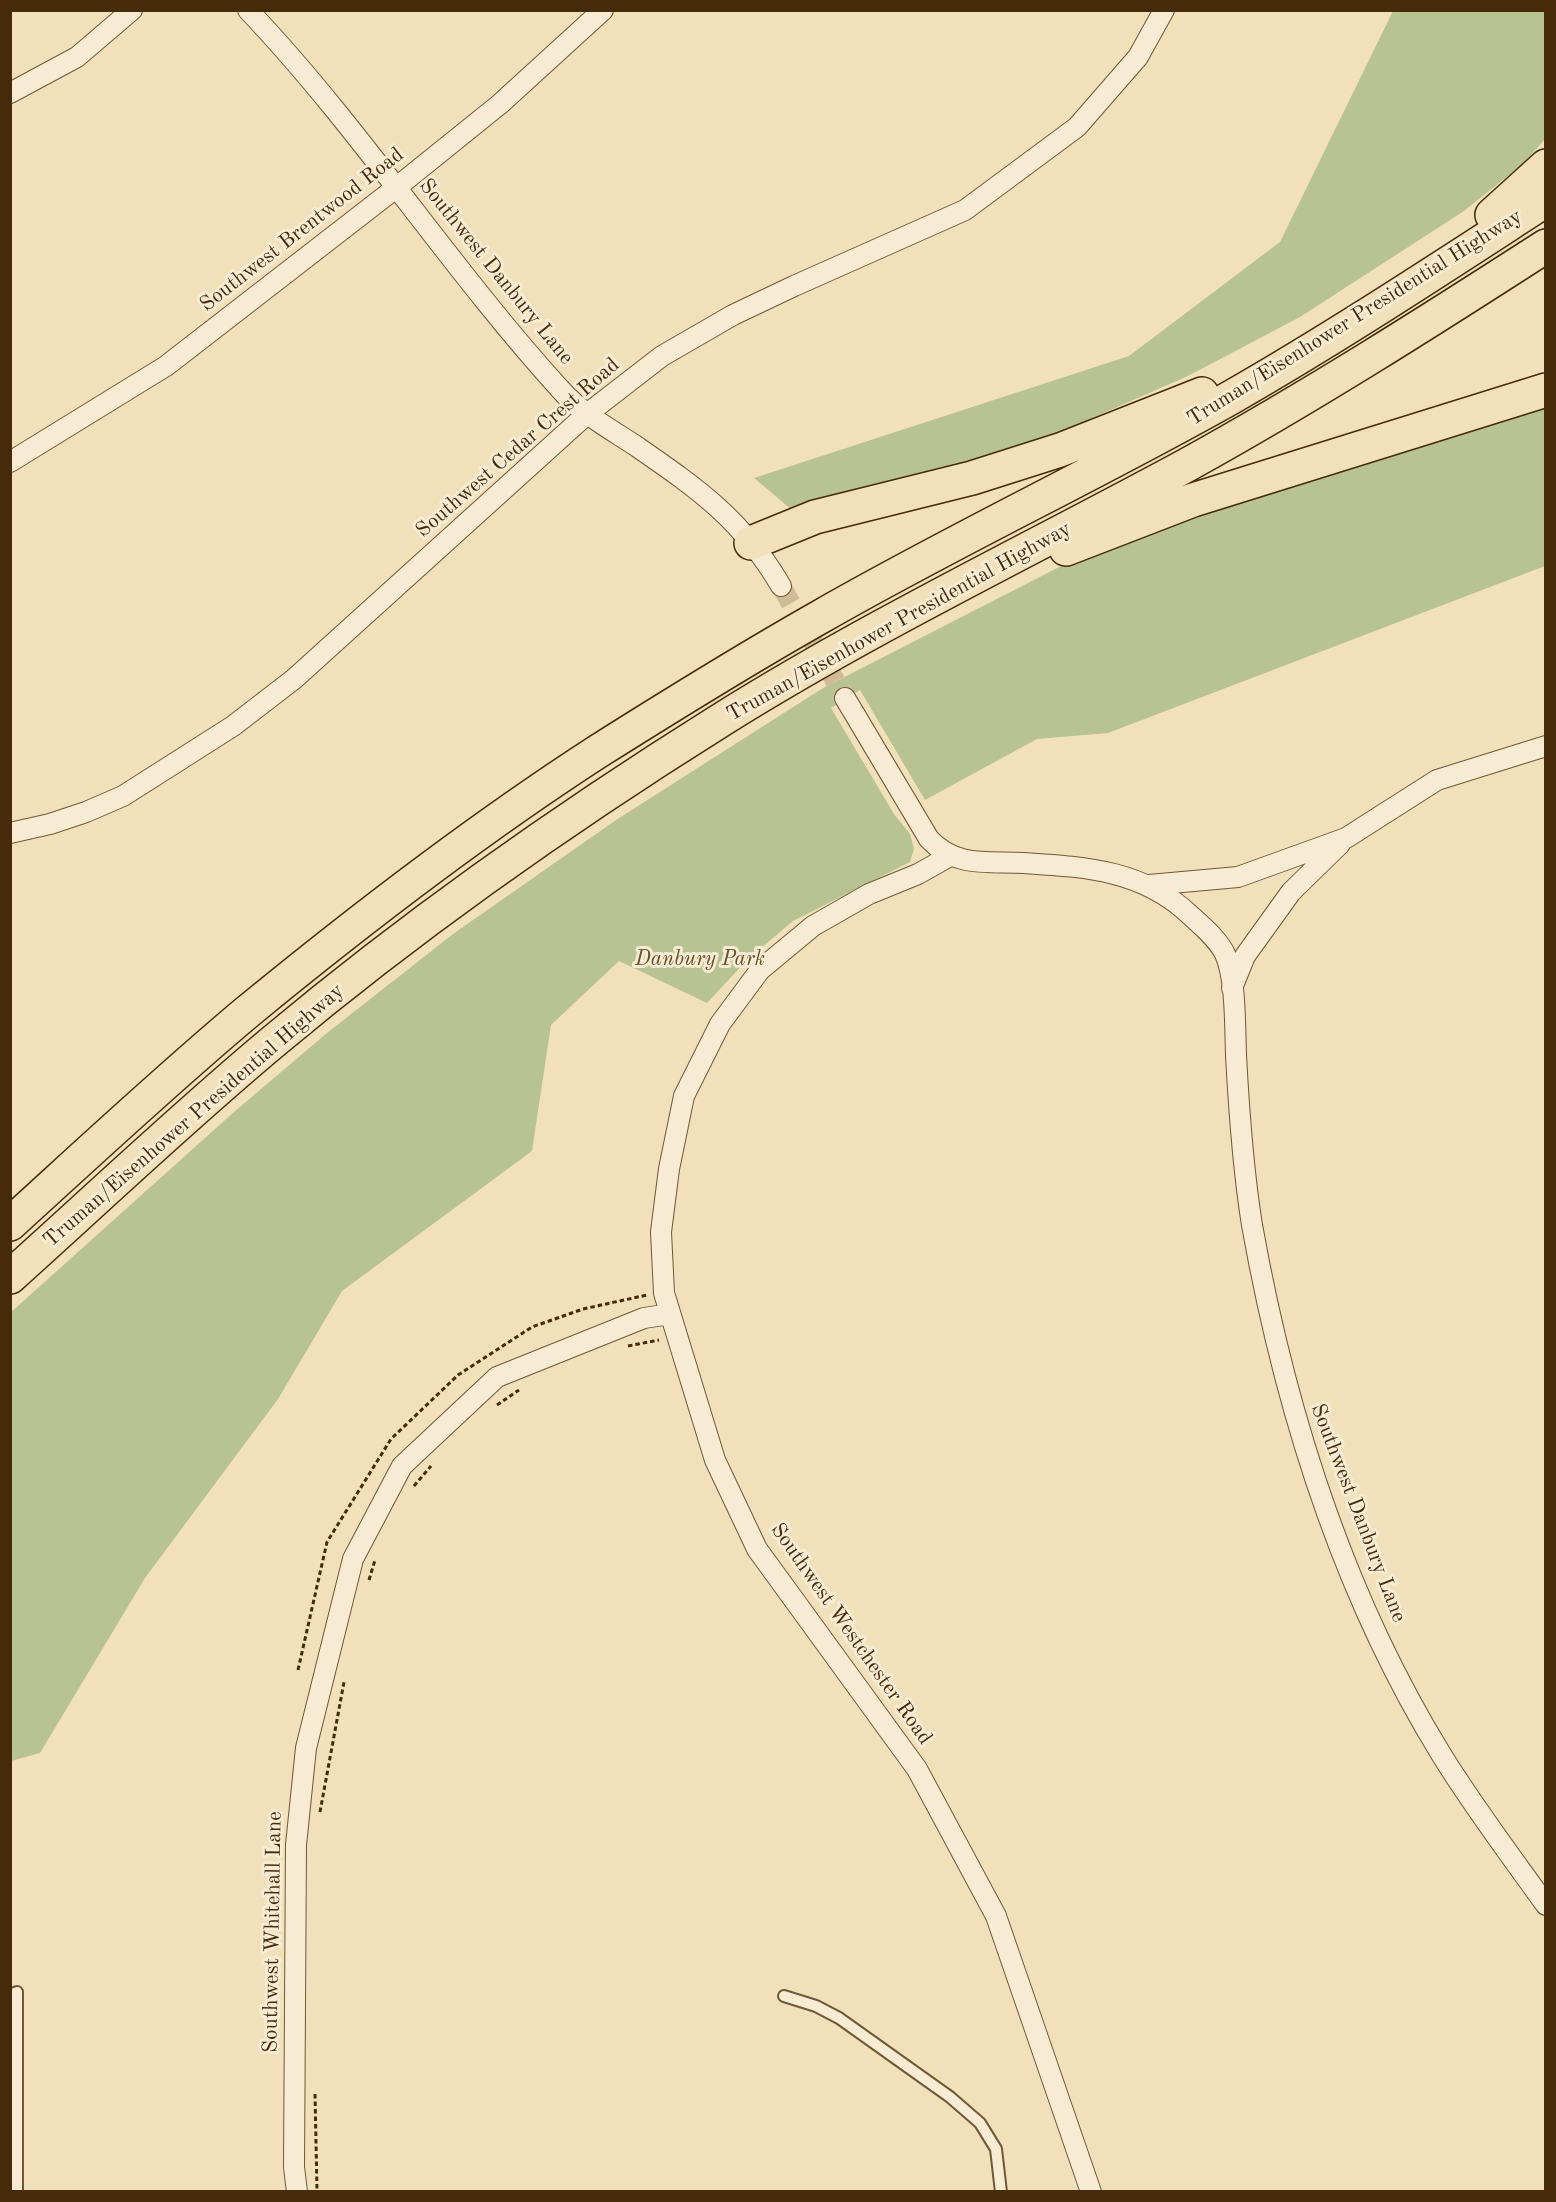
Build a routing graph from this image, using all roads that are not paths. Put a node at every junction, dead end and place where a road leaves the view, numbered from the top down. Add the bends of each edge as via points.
1 (132, 10) edge
2 (248, 10) edge
3 (603, 10) edge
4 (1164, 10) edge
5 (10, 93) edge
6 (1545, 166) edge
7 (397, 187) junction
8 (1545, 200) edge
9 (1545, 246) edge
10 (1392, 300) junction
11 (1301, 356) junction
12 (1545, 390) edge
13 (587, 414) junction
14 (10, 462) edge
15 (751, 543) junction
16 (781, 586) tunnel mouth
17 (882, 626) junction
18 (845, 698) tunnel mouth
19 (1545, 747) edge
20 (10, 833) edge
21 (1346, 838) junction
22 (950, 856) junction
23 (1149, 885) junction
24 (1232, 988) junction
25 (10, 1224) edge
26 (10, 1277) edge
27 (670, 1314) junction
28 (1545, 1905) edge
29 (14, 1993) edge
30 (784, 1996) dead end
31 (14, 2095) edge
32 (17, 2192) edge
33 (297, 2192) edge
34 (1001, 2192) edge
35 (1091, 2192) edge

1 - 5 street via 77,57
2 - 7 street, Southwest Danbury Lane via 281,44
3 - 7 street, Southwest Brentwood Road via 500,104
4 - 13 street, Southwest Cedar Crest Road via 1138,57 1077,127 965,210 733,315 662,356
6 - 10 highway
7 - 13 street, Southwest Danbury Lane via 501,320 561,391
7 - 14 street, Southwest Brentwood Road via 166,366
8 - 10 highway, Truman/Eisenhower Presidential Highway
9 - 17 highway, Truman/Eisenhower Presidential Highway via 1273,417
10 - 11 highway, Truman/Eisenhower Presidential Highway
11 - 15 highway via 1059,450 972,478 815,516
11 - 25 highway, Truman/Eisenhower Presidential Highway via 820,616 594,754 381,907 244,1015
12 - 17 highway via 1193,500
13 - 15 street, Southwest Danbury Lane via 688,482 718,506
13 - 20 street, Southwest Cedar Crest Road via 294,679 233,726 123,796 50,824
15 - 16 street, Southwest Danbury Lane
17 - 26 highway, Truman/Eisenhower Presidential Highway via 656,762 455,900 274,1041
18 - 22 street, Southwest Danbury Lane via 929,839
19 - 21 street via 1437,780
21 - 23 street via 1238,877
21 - 24 street, Southwest Danbury Lane via 1290,892 1245,956
22 - 23 street, Southwest Danbury Lane via 1111,873
22 - 27 street, Southwest Westchester Road via 813,926 760,970 720,1024 684,1096 669,1169 661,1233 664,1293
23 - 24 street, Southwest Danbury Lane via 1171,897 1214,940 1225,954
24 - 28 street, Southwest Danbury Lane via 1251,1218 1276,1347 1311,1470 1346,1563 1405,1690 1478,1811
27 - 33 street, Southwest Whitehall Lane via 644,1318 497,1377 402,1466 352,1559 306,1748 296,1845
27 - 35 street, Southwest Westchester Road via 715,1460 757,1549 917,1768 996,1916
29 - 31 lane
30 - 34 lane via 839,2018 980,2123 996,2149
31 - 32 lane

